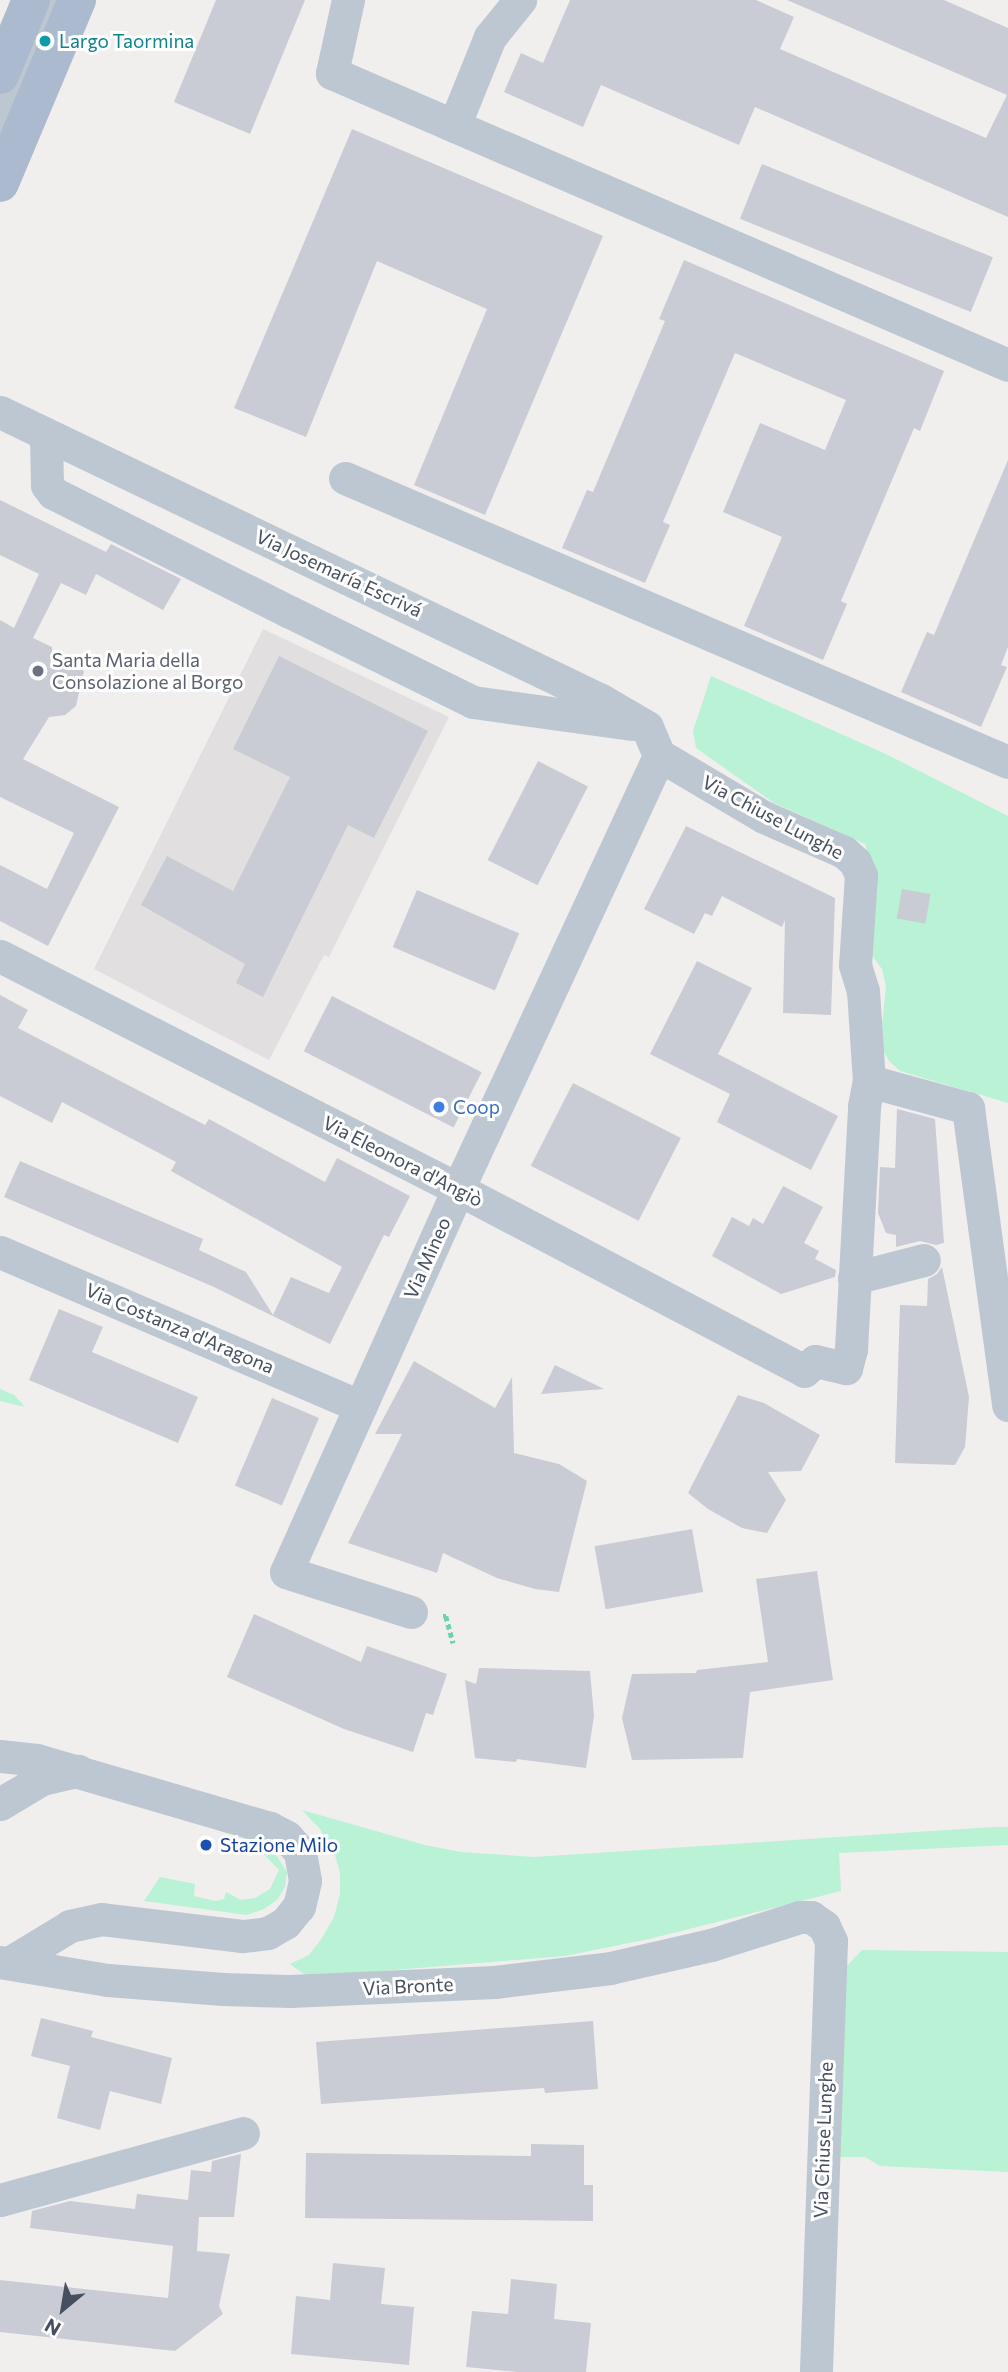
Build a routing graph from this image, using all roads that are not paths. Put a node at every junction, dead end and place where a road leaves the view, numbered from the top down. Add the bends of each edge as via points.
1 (31, 0) edge
2 (55, 0) edge
3 (76, 0) edge
4 (348, 0) edge
5 (520, 0) edge
6 (20, 71) edge
7 (454, 126) junction
8 (0, 132) edge
9 (0, 183) edge
10 (1008, 365) edge
11 (0, 412) edge
12 (46, 435) junction
13 (345, 478) dead end
14 (653, 741) junction
15 (1008, 762) edge
16 (0, 956) edge
17 (869, 1081) junction
18 (458, 1189) junction
19 (0, 1252) edge
20 (924, 1260) dead end
21 (854, 1278) junction
22 (804, 1371) joint
23 (1008, 1405) edge
24 (360, 1406) junction
25 (411, 1612) dead end
26 (0, 1757) edge
27 (78, 1771) junction
28 (0, 1803) edge
29 (811, 1917) joint
30 (5, 1962) edge
31 (243, 2133) dead end
32 (0, 2200) edge
33 (816, 2372) edge

1 - 6 main road
2 - 6 street
3 - 6 main road
4 - 7 street via 332,73
5 - 7 street via 490,37
6 - 8 street
6 - 9 main road
7 - 10 street
11 - 12 street, Via Josemaría Escrivá
12 - 14 street, Via Josemaría Escrivá via 601,700
12 - 14 street via 47,485 53,493 473,702
13 - 15 street
14 - 17 street, Via Chiuse Lunghe via 764,817 844,852 855,862 861,875 855,965 863,991
14 - 18 street, Via Mineo
16 - 18 street, Via Eleonora d'Angiò
17 - 21 street, Via Chiuse Lunghe
17 - 23 street via 968,1108
18 - 22 street, Via Eleonora d'Angiò
18 - 24 street, Via Mineo
19 - 24 street, Via Costanza d'Aragona
20 - 21 street
21 - 22 street, Via Chiuse Lunghe via 846,1368 815,1361
24 - 25 street, Via Mineo via 286,1573
26 - 27 street via 37,1760
26 - 28 street via 10,1777
27 - 28 street via 42,1779
27 - 30 street via 236,1815 287,1838 300,1852 305,1881 299,1906 285,1923 268,1933 242,1936 102,1919 70,1926
29 - 30 street, Via Bronte via 610,1968 495,1982 290,1991 223,1989 108,1980
29 - 33 street, Via Chiuse Lunghe via 824,1926 831,1941
31 - 32 street

